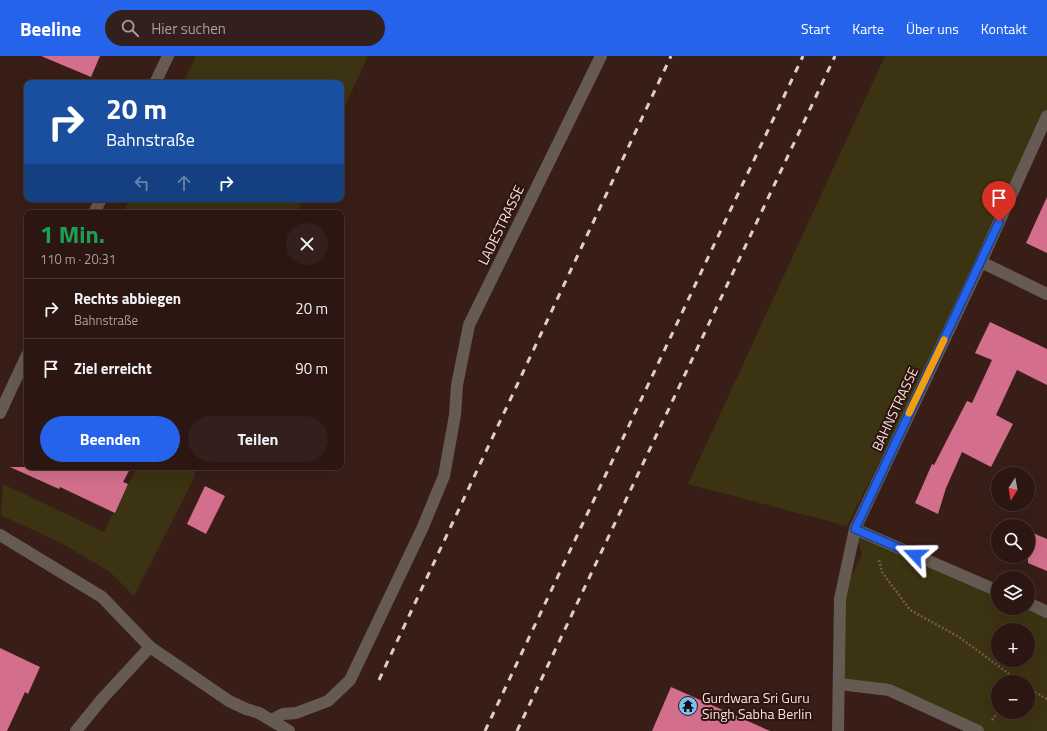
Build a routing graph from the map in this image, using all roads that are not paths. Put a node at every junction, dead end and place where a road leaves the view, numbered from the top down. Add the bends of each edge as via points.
1 (168, 56) edge
2 (601, 56) edge
3 (156, 80) edge
4 (1047, 116) edge
5 (981, 262) junction
6 (1047, 294) edge
7 (24, 362) edge
8 (0, 413) edge
9 (855, 529) junction
10 (0, 535) edge
11 (991, 588) edge
12 (1035, 606) edge
13 (1047, 612) edge
14 (150, 646) junction
15 (840, 684) junction
16 (271, 720) junction
17 (76, 731) edge
18 (289, 731) edge
19 (838, 731) edge
20 (978, 731) edge

1 - 3 street
2 - 16 street, LADESTRASSE via 469,325 456,385 455,415 444,476 422,529 350,680 328,701 296,713 282,714
4 - 5 street, BAHNSTRASSE
5 - 6 street
5 - 9 street, BAHNSTRASSE
7 - 8 street
9 - 11 street
9 - 15 street, BAHNSTRASSE via 840,599
10 - 14 street via 102,598
12 - 13 street
14 - 16 street via 230,701
14 - 17 street
15 - 19 street, BAHNSTRASSE
15 - 20 street via 889,690
16 - 18 street

